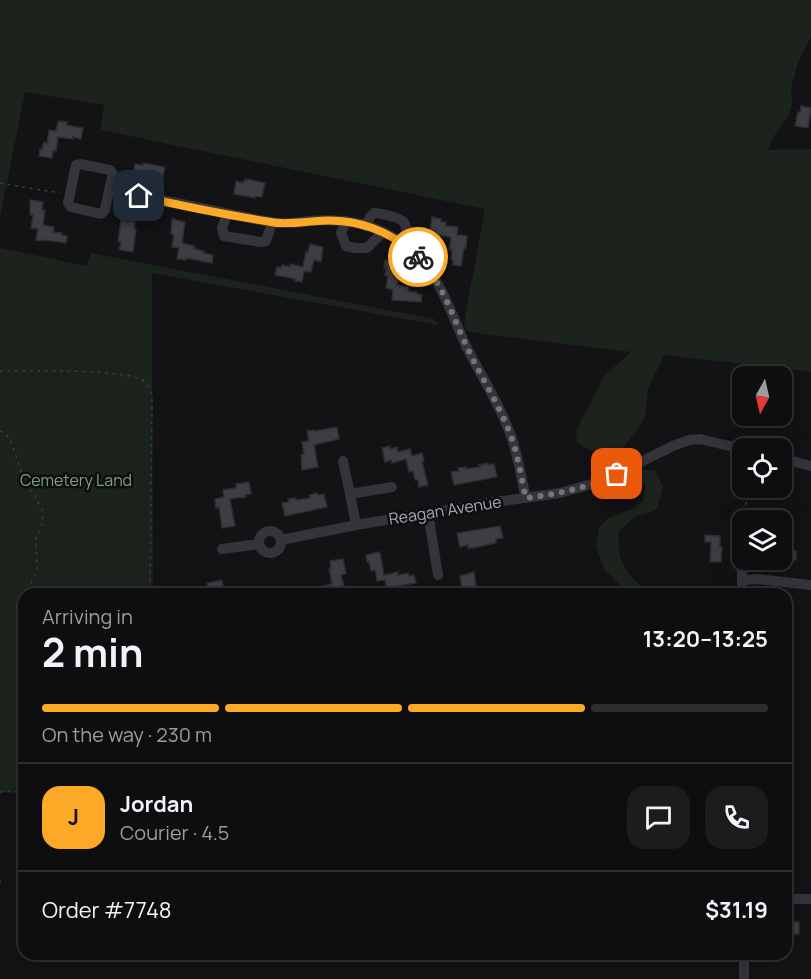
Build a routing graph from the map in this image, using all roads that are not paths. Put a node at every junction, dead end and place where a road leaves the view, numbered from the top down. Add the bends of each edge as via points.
1 (109, 190) junction
2 (227, 214) junction
3 (346, 221) junction
4 (272, 223) junction
5 (366, 226) junction
6 (383, 232) junction
7 (403, 245) junction
8 (732, 447) edge
9 (343, 461) dead end
10 (792, 461) edge
11 (811, 466) edge
12 (392, 487) dead end
13 (350, 494) junction
14 (526, 498) junction
15 (428, 513) junction
16 (356, 525) junction
17 (222, 549) dead end
18 (742, 570) edge
19 (438, 575) dead end
20 (742, 580) junction
21 (811, 585) edge
22 (742, 588) edge
23 (792, 899) edge
24 (811, 900) edge
25 (744, 960) edge
26 (744, 979) edge

1 - 1 street via 113,174 110,170 76,165 68,203 101,214
1 - 2 street
2 - 4 street
2 - 4 street via 222,228 224,236 266,241
3 - 4 street
3 - 5 street
3 - 6 street via 341,233 346,246 367,248
5 - 6 street
5 - 7 street via 374,213 400,218 406,230
6 - 7 street
7 - 14 street via 429,268 498,405 512,438
8 - 14 street, Reagan Avenue via 689,440 602,481
9 - 13 street
10 - 11 street
12 - 13 street
13 - 16 street
14 - 15 street, Reagan Avenue
15 - 16 street, Reagan Avenue
15 - 19 street
16 - 17 street, Reagan Avenue via 281,540 268,531 259,544
18 - 20 street
20 - 21 street
20 - 22 street
23 - 24 street
25 - 26 street

